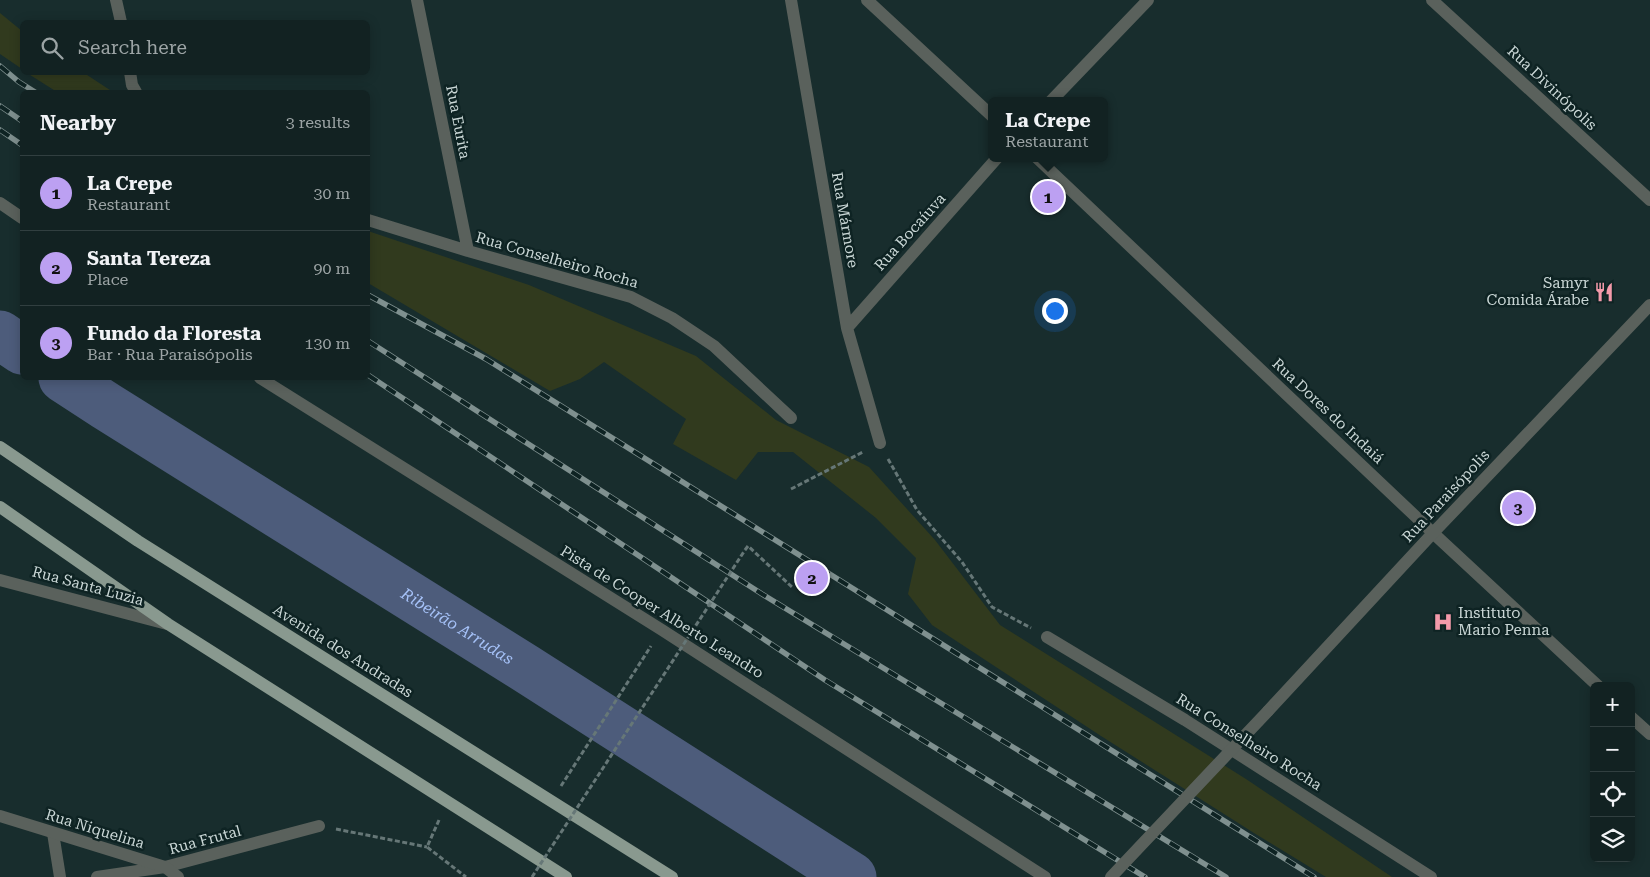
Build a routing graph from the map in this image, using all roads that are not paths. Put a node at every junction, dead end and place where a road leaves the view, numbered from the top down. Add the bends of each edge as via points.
1 (116, 0) edge
2 (418, 0) edge
3 (792, 0) edge
4 (867, 0) edge
5 (1148, 0) edge
6 (1432, 0) edge
7 (120, 20) edge
8 (130, 75) edge
9 (135, 90) edge
10 (1055, 97) edge
11 (988, 112) edge
12 (994, 162) edge
13 (1041, 162) edge
14 (1650, 200) edge
15 (0, 203) edge
16 (20, 217) edge
17 (370, 221) edge
18 (468, 251) junction
19 (1650, 306) edge
20 (847, 328) junction
21 (263, 380) edge
22 (791, 418) dead end
23 (880, 443) road end
24 (0, 446) edge
25 (0, 507) edge
26 (1433, 533) junction
27 (0, 580) edge
28 (168, 624) junction
29 (1047, 637) road end
30 (1594, 682) edge
31 (1635, 721) edge
32 (1650, 734) edge
33 (0, 816) edge
34 (319, 826) road end
35 (53, 833) junction
36 (165, 867) junction
37 (60, 877) edge
38 (97, 877) edge
39 (178, 877) edge
40 (566, 877) edge
41 (672, 877) edge
42 (1045, 877) edge
43 (1111, 877) edge
44 (1431, 877) edge

1 - 7 street
2 - 18 street, Rua Eurita
3 - 20 street, Rua Mármore
4 - 11 street
5 - 10 street
6 - 14 street, Rua Divinópolis
8 - 9 street
12 - 20 street, Rua Bocaíuva
13 - 26 street, Rua Dores do Indaiá
15 - 16 street
17 - 18 street, Rua Conselheiro Rocha
18 - 22 street, Rua Conselheiro Rocha via 631,297 672,318 714,346
19 - 26 street, Rua Paraisópolis
20 - 23 street, Rua Mármore
21 - 42 street, Pista de Cooper Alberto Leandro via 662,630
24 - 41 main road, Avenida dos Andradas via 138,542
25 - 28 main road
26 - 30 street, Rua Dores do Indaiá
26 - 43 street, Rua Paraisópolis, bridge
27 - 28 street, Rua Santa Luzia
28 - 40 main road
29 - 44 street, Rua Conselheiro Rocha via 1185,720
31 - 32 street
33 - 35 street, Rua Niquelina
34 - 36 street, Rua Frutal
35 - 36 street, Rua Niquelina
35 - 37 street
36 - 38 street, Rua Frutal
36 - 39 street, Rua Niquelina

